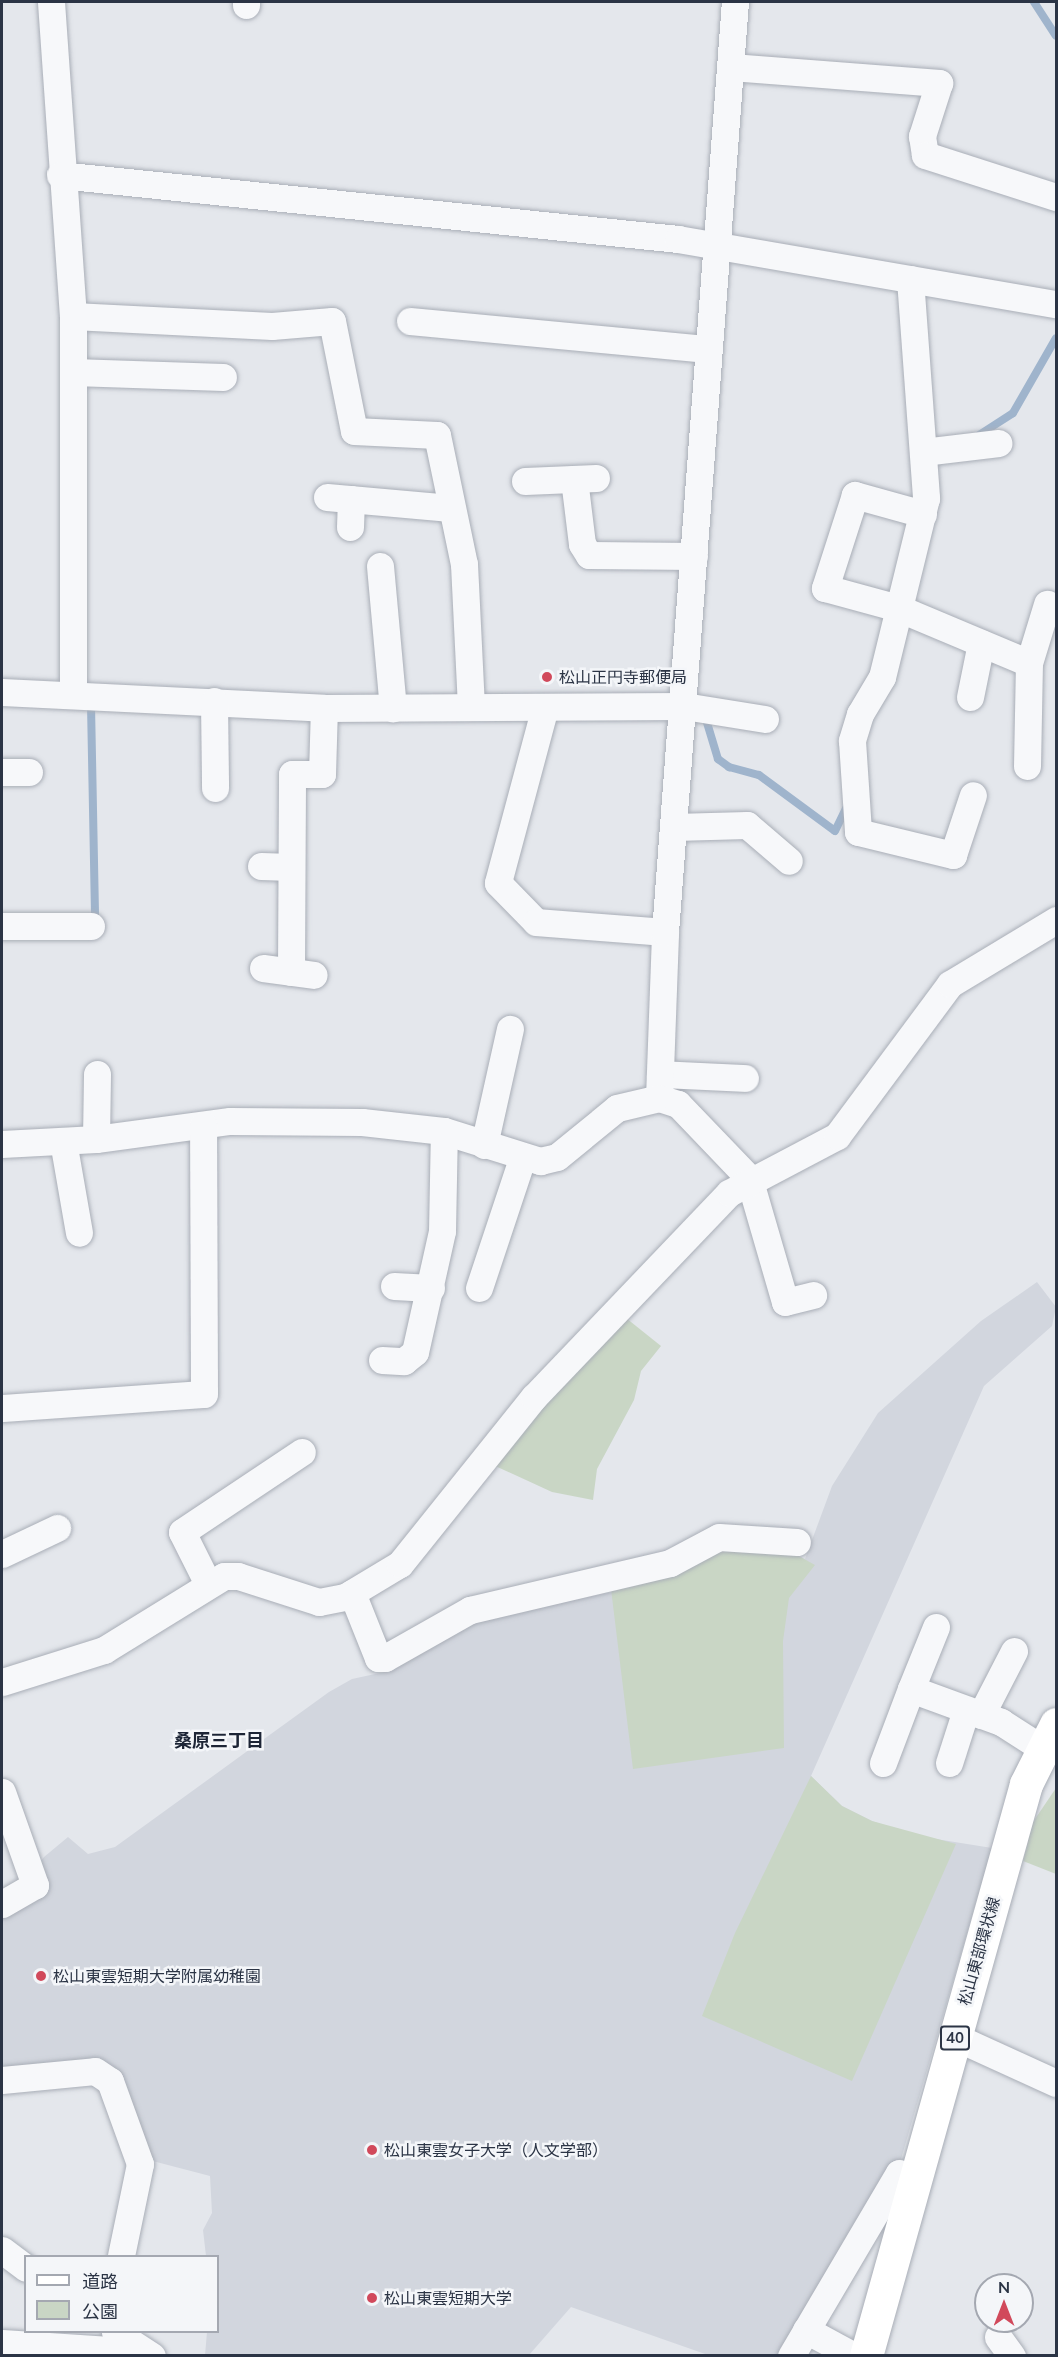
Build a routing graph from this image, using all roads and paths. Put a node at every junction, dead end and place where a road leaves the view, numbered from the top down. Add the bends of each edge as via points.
1 (51, 2) edge
2 (735, 2) edge
3 (731, 67) junction
4 (60, 175) junction
5 (1056, 196) edge
6 (715, 249) junction
7 (910, 279) junction
8 (1056, 304) edge
9 (73, 316) junction
10 (410, 321) dead end
11 (708, 350) junction
12 (73, 372) junction
13 (223, 377) dead end
14 (998, 444) dead end
15 (923, 452) junction
16 (525, 481) dead end
17 (452, 508) junction
18 (923, 514) junction
19 (350, 527) dead end
20 (694, 556) junction
21 (380, 566) dead end
22 (1047, 604) dead end
23 (898, 608) junction
24 (981, 643) junction
25 (1029, 663) junction
26 (2, 692) edge
27 (73, 693) junction
28 (970, 698) dead end
29 (214, 702) junction
30 (684, 706) junction
31 (471, 707) junction
32 (545, 707) junction
33 (324, 708) junction
34 (393, 708) junction
35 (765, 719) dead end
36 (1027, 766) dead end
37 (2, 772) edge
38 (29, 772) dead end
39 (215, 788) dead end
40 (973, 795) dead end
41 (674, 827) junction
42 (789, 861) dead end
43 (261, 866) dead end
44 (291, 867) junction
45 (1056, 920) edge
46 (2, 926) edge
47 (91, 926) dead end
48 (665, 932) junction
49 (263, 968) dead end
50 (510, 1029) dead end
51 (97, 1074) dead end
52 (745, 1078) dead end
53 (660, 1086) junction
54 (203, 1125) junction
55 (444, 1131) junction
56 (96, 1140) junction
57 (63, 1141) junction
58 (2, 1144) edge
59 (484, 1145) junction
60 (522, 1159) junction
61 (749, 1178) junction
62 (79, 1233) dead end
63 (394, 1286) dead end
64 (431, 1288) junction
65 (479, 1288) dead end
66 (813, 1295) dead end
67 (382, 1360) dead end
68 (2, 1408) edge
69 (302, 1452) dead end
70 (57, 1528) dead end
71 (796, 1542) dead end
72 (2, 1554) edge
73 (208, 1584) junction
74 (352, 1593) junction
75 (936, 1627) dead end
76 (1014, 1652) dead end
77 (2, 1682) edge
78 (911, 1689) junction
79 (974, 1712) junction
80 (1050, 1737) edge
81 (883, 1763) dead end
82 (949, 1763) dead end
83 (2, 1792) edge
84 (2, 1904) edge
85 (955, 2037) junction
86 (2, 2080) edge
87 (1056, 2084) edge
88 (914, 2182) junction
89 (2, 2250) edge
90 (121, 2255) edge
91 (24, 2266) edge
92 (806, 2330) junction
93 (2, 2343) edge
94 (113, 2343) edge
95 (152, 2355) edge
96 (791, 2355) edge
97 (854, 2355) edge
98 (866, 2355) edge

1 - 4 street
2 - 3 street
3 - 5 street via 939,82 922,136 925,155
3 - 6 street
4 - 6 street via 532,221
4 - 9 street
6 - 7 street
6 - 11 street
7 - 8 street
7 - 15 street
9 - 12 street
9 - 17 street via 272,326 333,321 354,430 437,435
10 - 11 street
11 - 20 street
12 - 13 street
12 - 27 street
14 - 15 street
15 - 18 street
16 - 20 street via 585,478 582,544 589,555
17 - 19 street via 339,498
17 - 31 street via 464,564
18 - 23 street
18 - 23 street via 855,495 825,588
20 - 30 street
21 - 34 street
22 - 25 street
23 - 24 street
23 - 40 street via 882,677 860,714 852,741 858,832 953,855
24 - 25 street
24 - 28 street
25 - 36 street
26 - 27 street
27 - 29 street
29 - 33 street
29 - 39 street
30 - 32 street
30 - 35 street
30 - 41 street
31 - 32 street
31 - 34 street
32 - 48 street via 498,883 536,922
33 - 34 street
33 - 44 street via 322,774 292,774
37 - 38 street
41 - 42 street via 747,825
41 - 48 street
43 - 44 street
44 - 49 street via 303,973
45 - 61 street via 950,984 837,1136 805,1157
46 - 47 street
48 - 53 street
50 - 59 street
51 - 56 street
52 - 53 street
53 - 60 street via 617,1108 557,1157
53 - 61 street
54 - 55 street via 362,1122
54 - 56 street
54 - 68 street via 204,1394
55 - 59 street
55 - 64 street via 446,1196
56 - 57 street
57 - 58 street
57 - 62 street
59 - 60 street
60 - 65 street
61 - 66 street via 785,1302
61 - 74 street via 649,1273 542,1389 400,1564
63 - 64 street
64 - 67 street via 415,1353 404,1361
69 - 73 street via 182,1533
70 - 72 street
71 - 74 street via 719,1537 670,1563 470,1610 385,1658 378,1658
73 - 74 street via 238,1576 320,1602
73 - 77 street via 104,1650
75 - 78 street
76 - 79 street
78 - 79 street
78 - 81 street
79 - 80 street
79 - 82 street
80 - 85 main road, 松山東部環状線 / 40 via 1026,1784
83 - 84 street via 35,1885
85 - 87 street
85 - 88 main road, 松山東部環状線 / 40
86 - 90 street via 94,2071 111,2081 140,2164
88 - 92 street via 899,2173
88 - 98 main road, 松山東部環状線 / 40
89 - 91 street
92 - 96 street
92 - 97 street
93 - 94 street
94 - 95 street

